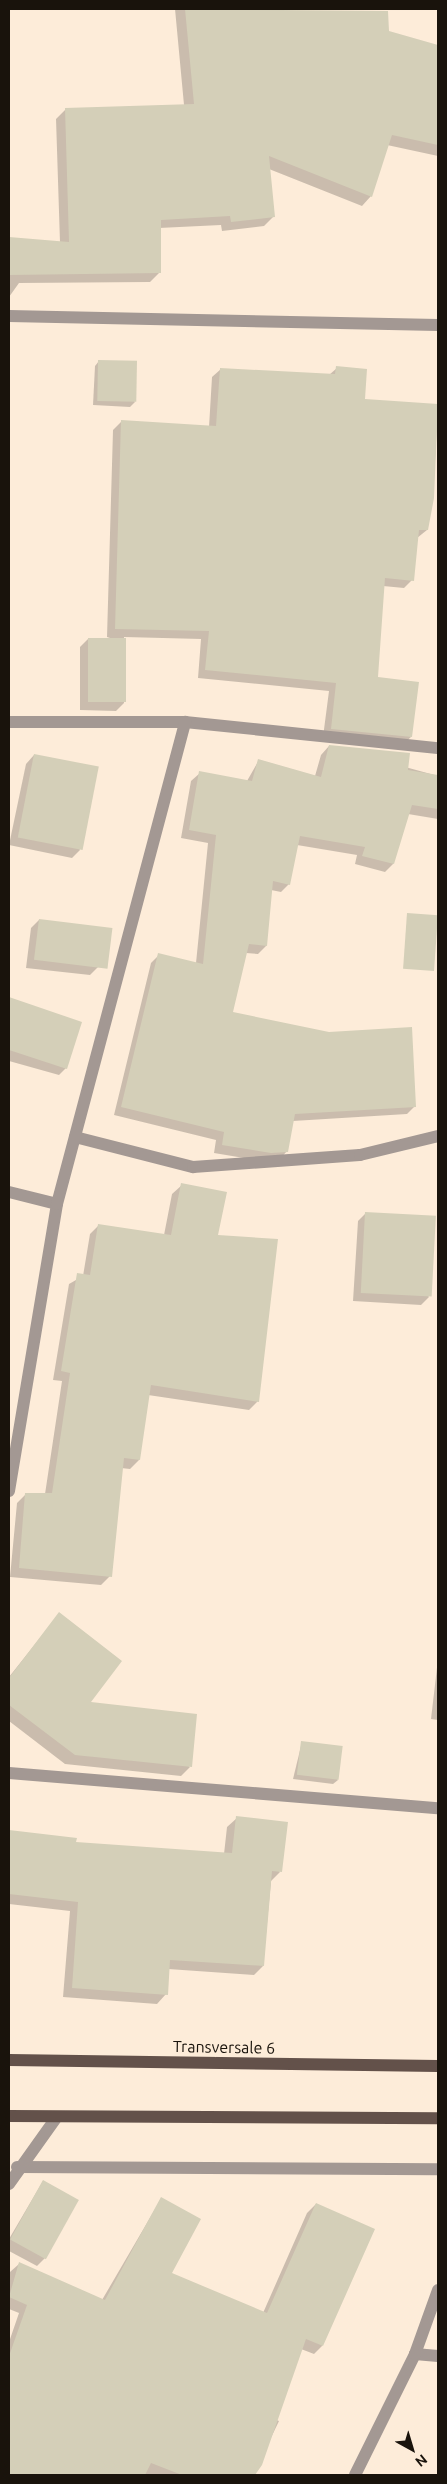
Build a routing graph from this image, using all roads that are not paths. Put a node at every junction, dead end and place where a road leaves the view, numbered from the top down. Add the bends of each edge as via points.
1 (9, 316) edge
2 (438, 324) edge
3 (9, 722) edge
4 (185, 722) junction
5 (438, 748) edge
6 (438, 1136) edge
7 (75, 1137) junction
8 (9, 1192) edge
9 (57, 1204) junction
10 (9, 1491) edge
11 (9, 1773) edge
12 (438, 1808) edge
13 (9, 2060) edge
14 (438, 2066) edge
15 (9, 2116) edge
16 (56, 2118) junction
17 (438, 2118) edge
18 (17, 2167) junction
19 (438, 2169) edge
20 (9, 2184) edge
21 (438, 2290) edge
22 (415, 2354) junction
23 (438, 2356) edge
24 (355, 2475) edge

1 - 2 street
3 - 4 street
4 - 5 street
4 - 7 street
6 - 7 street via 360,1155 192,1167
7 - 9 street
8 - 9 street
9 - 10 street
11 - 12 street
13 - 14 main road, Transversale 6
15 - 16 main road
16 - 17 main road
16 - 18 street
18 - 19 street
18 - 20 street
21 - 22 street
22 - 23 street
22 - 24 street

